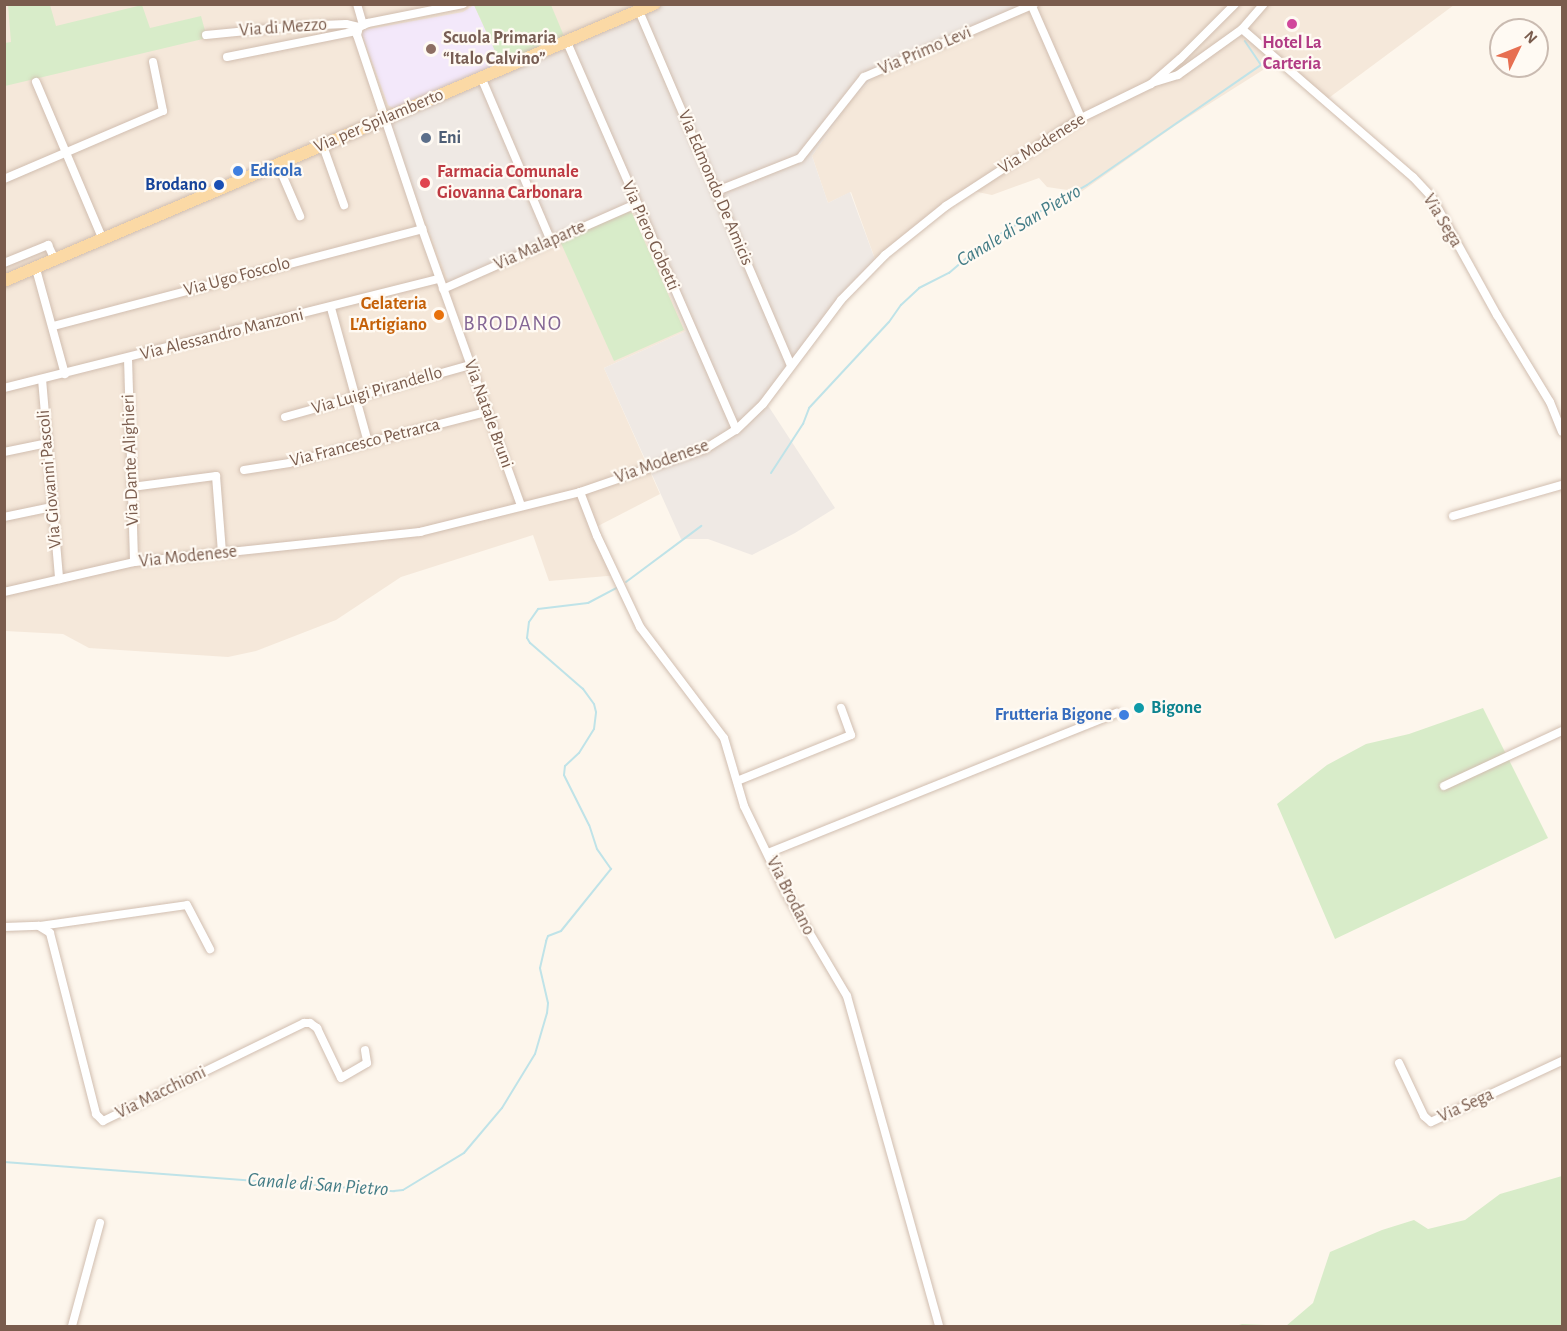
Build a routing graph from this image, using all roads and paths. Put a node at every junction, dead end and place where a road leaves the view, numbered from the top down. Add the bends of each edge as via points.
1 (357, 4) edge
2 (463, 4) edge
3 (654, 4) edge
4 (1235, 4) edge
5 (1264, 4) edge
6 (1032, 5) edge
7 (639, 11) junction
8 (360, 28) junction
9 (1242, 29) junction
10 (206, 35) dead end
11 (566, 40) junction
12 (226, 57) dead end
13 (153, 62) dead end
14 (481, 77) junction
15 (36, 82) dead end
16 (1151, 84) junction
17 (1082, 118) junction
18 (385, 119) junction
19 (323, 146) junction
20 (64, 153) junction
21 (278, 165) junction
22 (4, 179) edge
23 (717, 191) junction
24 (636, 204) junction
25 (344, 205) dead end
26 (300, 216) dead end
27 (422, 229) junction
28 (102, 240) junction
29 (551, 241) junction
30 (55, 260) junction
31 (4, 263) edge
32 (36, 269) junction
33 (440, 279) junction
34 (4, 281) edge
35 (443, 289) junction
36 (332, 308) junction
37 (53, 326) junction
38 (128, 358) junction
39 (791, 364) junction
40 (470, 365) junction
41 (65, 374) junction
42 (42, 379) junction
43 (4, 388) edge
44 (355, 396) junction
45 (486, 412) junction
46 (285, 417) dead end
47 (736, 430) junction
48 (1563, 432) edge
49 (368, 441) junction
50 (48, 443) junction
51 (4, 452) edge
52 (244, 470) dead end
53 (1563, 485) edge
54 (132, 487) junction
55 (580, 492) junction
56 (520, 506) junction
57 (52, 507) junction
58 (1454, 516) dead end
59 (4, 517) edge
60 (222, 553) junction
61 (134, 562) junction
62 (59, 579) junction
63 (4, 592) edge
64 (841, 708) dead end
65 (1117, 713) dead end
66 (1563, 731) edge
67 (737, 781) junction
68 (1444, 786) dead end
69 (768, 853) junction
70 (39, 926) junction
71 (4, 927) edge
72 (210, 949) dead end
73 (365, 1050) dead end
74 (1563, 1061) edge
75 (1399, 1063) dead end
76 (100, 1223) dead end
77 (72, 1326) edge
78 (939, 1326) edge

1 - 8 street, Via Natale Bruni
2 - 8 street
3 - 7 main road, Via per Spilamberto
4 - 16 street, Via Modenese
5 - 9 street
6 - 17 street
6 - 23 street, Via Primo Levi via 864,78 800,158
7 - 11 main road, Via per Spilamberto
7 - 23 street, Via Edmondo De Amicis
8 - 10 street, Via di Mezzo via 346,24 297,26
8 - 12 street
8 - 18 street, Via Natale Bruni
9 - 16 street via 1178,75
9 - 48 street, Via Sega via 1431,196 1550,402
11 - 14 main road, Via per Spilamberto
11 - 24 street, Via Piero Gobetti
13 - 20 street via 163,111
14 - 18 main road, Via per Spilamberto
14 - 29 street
15 - 20 street
16 - 17 street, Via Modenese
17 - 39 street, Via Modenese via 946,206 885,255 841,300
18 - 19 main road, Via per Spilamberto
18 - 27 street, Via Natale Bruni
19 - 21 main road, Via per Spilamberto
19 - 25 street
20 - 22 street
20 - 28 street
21 - 26 street
21 - 28 main road, Via per Spilamberto
23 - 39 street, Via Edmondo De Amicis
24 - 29 street, Via Malaparte
24 - 47 street, Via Piero Gobetti
27 - 33 street, Via Natale Bruni
27 - 37 street, Via Ugo Foscolo
28 - 30 main road, Via per Spilamberto
29 - 35 street, Via Malaparte
30 - 31 street via 48,245
30 - 32 main road, Via per Spilamberto
32 - 34 main road, Via per Spilamberto
32 - 37 street
33 - 35 street, Via Natale Bruni
33 - 36 street, Via Alessandro Manzoni
35 - 40 street, Via Natale Bruni
36 - 38 street, Via Alessandro Manzoni
36 - 44 street
37 - 41 street
38 - 41 street, Via Alessandro Manzoni
38 - 54 street, Via Dante Alighieri
39 - 47 street, Via Modenese via 763,404
40 - 44 street, Via Luigi Pirandello
40 - 45 street, Via Natale Bruni
41 - 42 street, Via Alessandro Manzoni
42 - 43 street, Via Alessandro Manzoni
42 - 50 street, Via Giovanni Pascoli
44 - 46 street, Via Luigi Pirandello
44 - 49 street
45 - 49 street, Via Francesco Petrarca
45 - 56 street, Via Natale Bruni
47 - 55 street, Via Modenese via 705,449
49 - 52 street, Via Francesco Petrarca via 289,463
50 - 51 street
50 - 57 street, Via Giovanni Pascoli
53 - 58 street
54 - 60 street via 216,476
54 - 61 street, Via Dante Alighieri
55 - 56 street, Via Modenese
55 - 67 street, Via Brodano via 640,627 724,738
56 - 60 street, Via Modenese via 420,532
57 - 59 street
57 - 62 street, Via Giovanni Pascoli
60 - 61 street, Via Modenese
61 - 62 street, Via Modenese
62 - 63 street, Via Modenese
64 - 67 street via 851,735
65 - 69 street
66 - 68 street
67 - 69 street, Via Brodano via 744,806
69 - 78 street, Via Brodano via 808,934 847,996
70 - 71 street
70 - 72 street via 187,905
70 - 73 street, Via Macchioni via 52,937 96,1114 103,1121 304,1023 317,1028 341,1078 367,1063
74 - 75 street, Via Sega via 1431,1122 1424,1116
76 - 77 street

